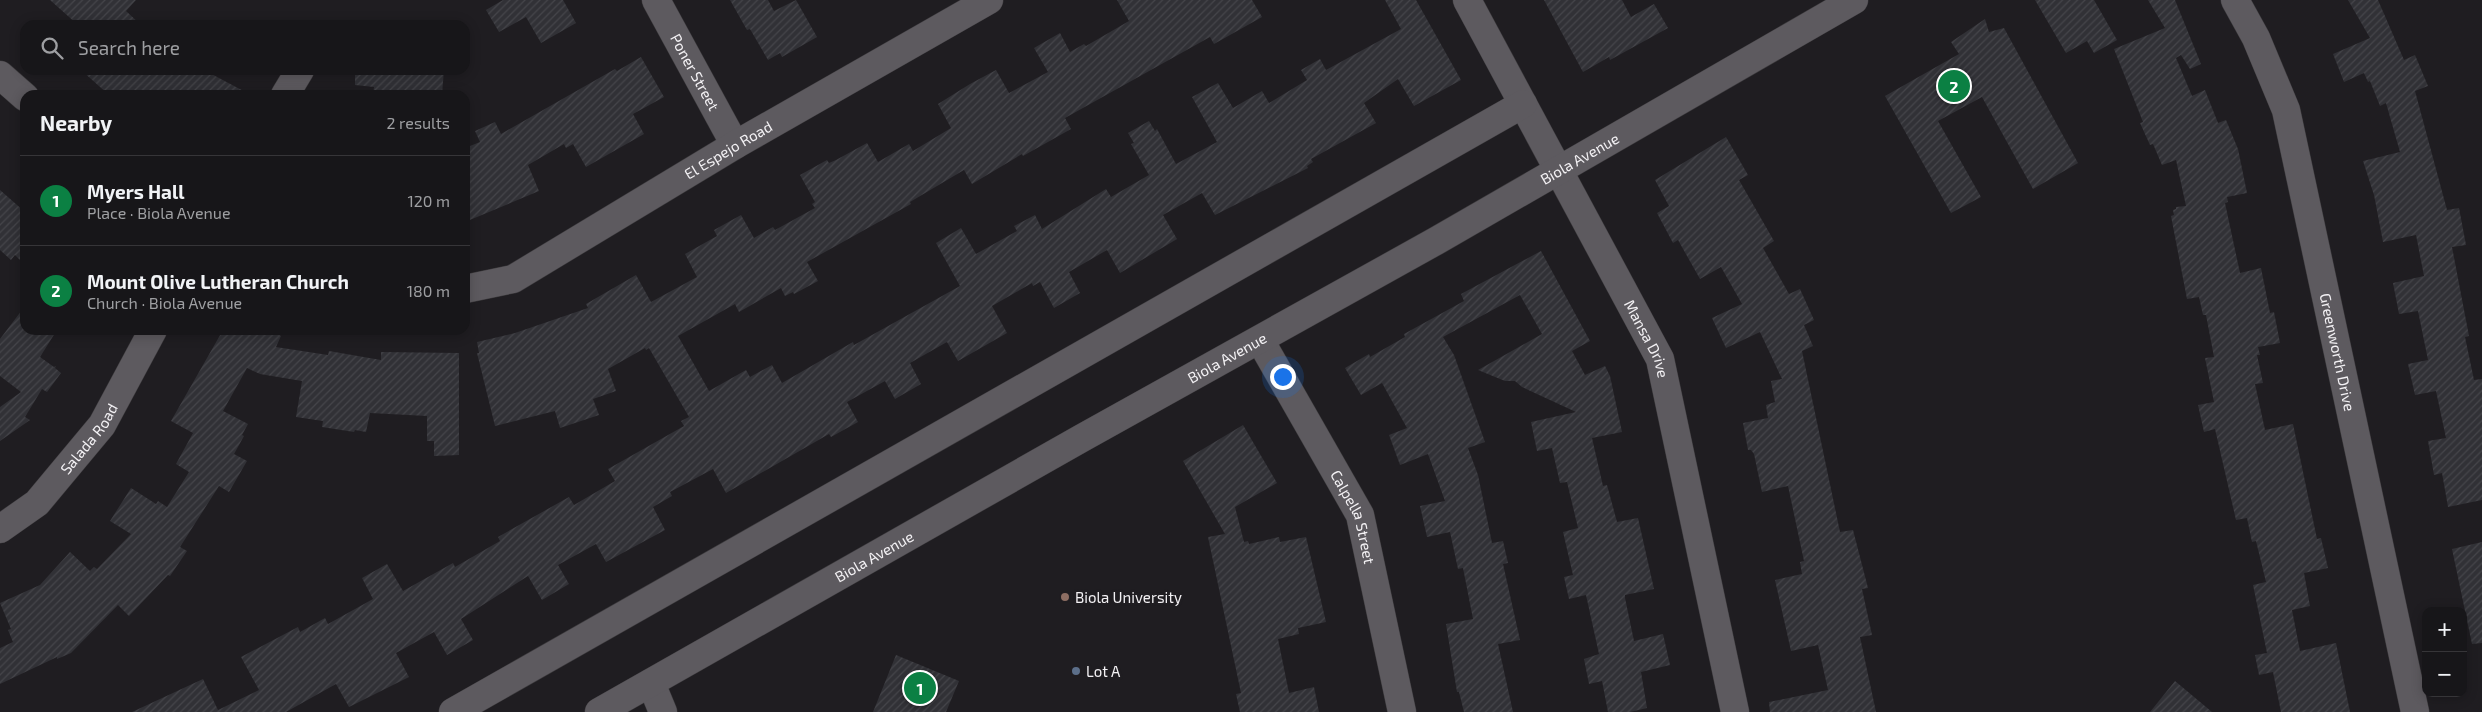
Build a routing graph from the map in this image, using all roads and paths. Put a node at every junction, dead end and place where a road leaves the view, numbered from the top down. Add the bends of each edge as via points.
1 (656, 0) edge
2 (989, 0) edge
3 (1466, 0) edge
4 (1854, 0) edge
5 (2235, 0) edge
6 (0, 75) edge
7 (297, 75) edge
8 (289, 90) edge
9 (20, 93) edge
10 (1523, 104) junction
11 (736, 145) junction
12 (1558, 168) junction
13 (470, 288) edge
14 (150, 335) edge
15 (1260, 340) junction
16 (0, 529) edge
17 (651, 683) junction
18 (454, 712) edge
19 (599, 712) edge
20 (663, 712) edge
21 (1402, 712) edge
22 (1735, 712) edge
23 (2415, 712) edge

1 - 11 street, Poner Street
2 - 11 street, El Espejo Road
3 - 10 street, Mansa Drive
4 - 12 street, Biola Avenue
5 - 23 street, Greenworth Drive via 2256,38 2286,110
6 - 9 street
7 - 8 street
10 - 12 street, Mansa Drive
10 - 18 street
11 - 13 street, El Espejo Road via 513,279
12 - 15 street, Biola Avenue
12 - 22 street, Mansa Drive via 1660,359
14 - 16 street, Salada Road via 102,425 36,503
15 - 17 street, Biola Avenue
15 - 21 street, Calpella Street via 1360,515
17 - 19 street, Biola Avenue
17 - 20 street

